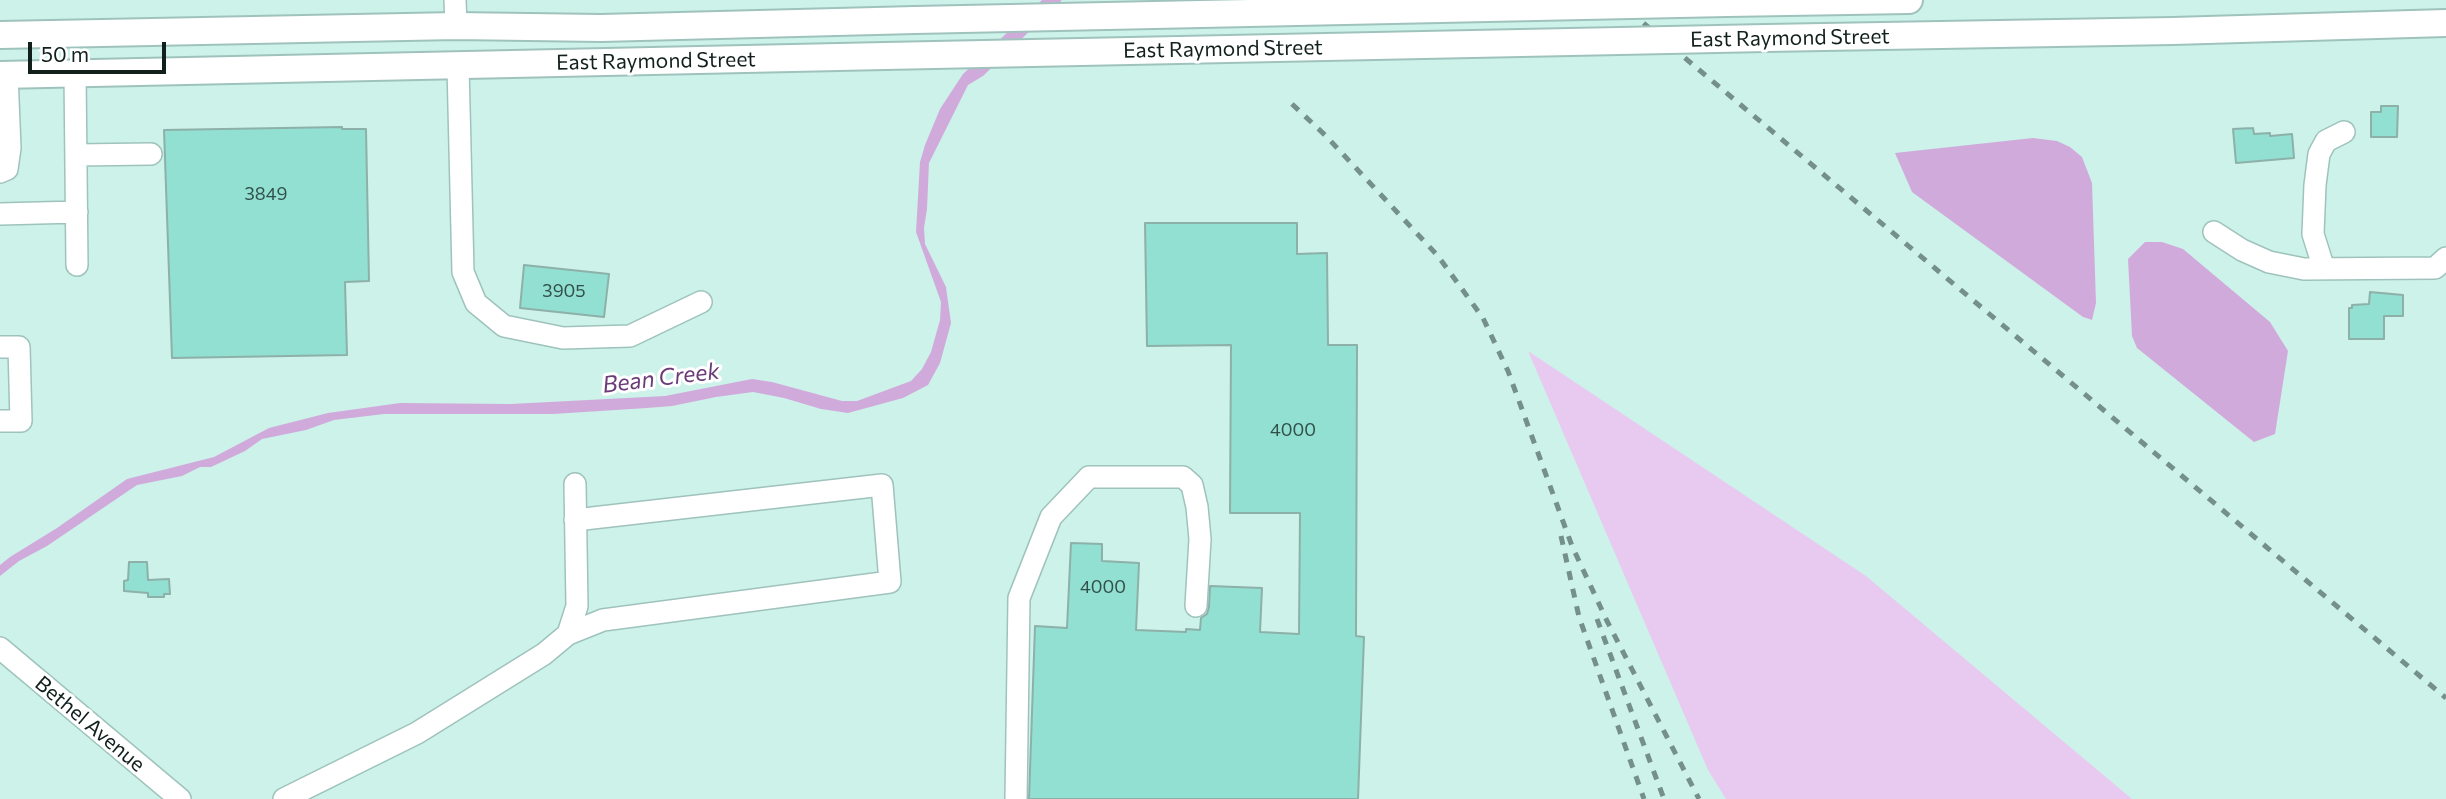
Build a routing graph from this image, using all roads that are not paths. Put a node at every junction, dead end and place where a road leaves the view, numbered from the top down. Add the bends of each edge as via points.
1 (1909, 0) edge
2 (455, 13) edge
3 (2446, 23) edge
4 (0, 35) edge
5 (457, 66) junction
6 (75, 73) junction
7 (4, 75) edge
8 (2344, 132) dead end
9 (151, 154) dead end
10 (77, 155) junction
11 (0, 172) edge
12 (77, 212) junction
13 (0, 214) edge
14 (2214, 232) dead end
15 (2446, 258) edge
16 (77, 265) dead end
17 (2324, 269) junction
18 (701, 302) dead end
19 (0, 346) edge
20 (0, 421) edge
21 (575, 484) dead end
22 (575, 520) junction
23 (1196, 606) dead end
24 (568, 634) junction
25 (0, 648) edge
26 (180, 799) edge
27 (284, 799) edge
28 (1016, 799) edge

1 - 2 main road, East Raymond Street, bridge via 601,28
2 - 4 main road, East Raymond Street
2 - 5 main road
3 - 5 main road, East Raymond Street, bridge
5 - 6 main road, East Raymond Street
5 - 18 street via 463,272 476,303 504,326 563,338 631,336
6 - 7 main road, East Raymond Street
6 - 10 street
7 - 11 street via 10,148 7,169
8 - 17 street via 2326,141 2319,154 2314,234
9 - 10 street
10 - 12 street
12 - 13 street
12 - 16 street
14 - 17 street via 2269,262
15 - 17 street via 2435,268
19 - 20 street via 19,347 22,421
21 - 22 street
22 - 24 street via 576,606
22 - 24 street via 883,485 890,582 603,620
23 - 28 street via 1200,539 1192,485 1183,477 1089,477 1051,517 1019,598
24 - 27 street via 544,654 417,733
25 - 26 street, Bethel Avenue

